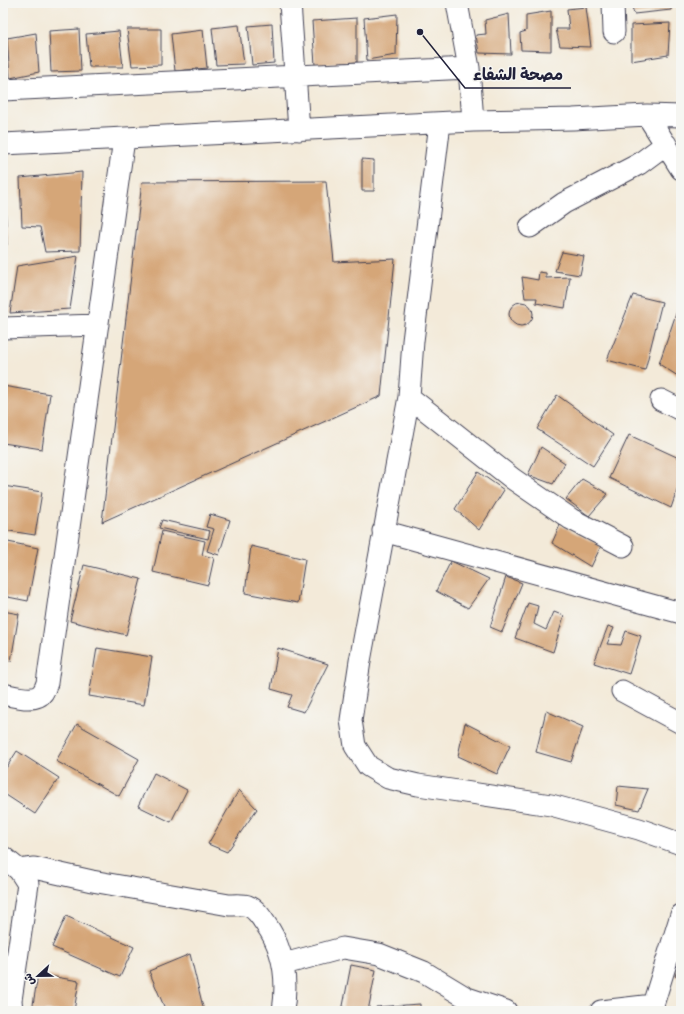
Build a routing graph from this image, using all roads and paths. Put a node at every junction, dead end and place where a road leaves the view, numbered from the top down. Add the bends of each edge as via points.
1 (290, 3) edge
2 (457, 3) edge
3 (613, 3) edge
4 (614, 32) dead end
5 (469, 68) junction
6 (295, 77) junction
7 (3, 90) edge
8 (647, 115) junction
9 (681, 116) edge
10 (473, 121) junction
11 (440, 123) junction
12 (299, 130) junction
13 (124, 138) junction
14 (3, 144) edge
15 (666, 144) junction
16 (681, 169) edge
17 (530, 227) dead end
18 (98, 325) junction
19 (3, 328) edge
20 (409, 397) junction
21 (661, 400) dead end
22 (681, 410) edge
23 (383, 531) junction
24 (623, 546) dead end
25 (681, 613) edge
26 (622, 691) dead end
27 (3, 694) edge
28 (681, 723) edge
29 (681, 844) edge
30 (11, 863) edge
31 (681, 915) edge
32 (284, 964) junction
33 (652, 1008) edge
34 (12, 1011) edge
35 (283, 1011) edge
36 (506, 1011) edge
37 (601, 1011) edge

1 - 6 street
2 - 5 street
3 - 4 street
5 - 6 street
5 - 10 street
6 - 7 street
6 - 12 street
8 - 9 street
8 - 10 street
8 - 15 street
10 - 11 street
11 - 12 street
11 - 20 street via 413,341
12 - 13 street
13 - 14 street
13 - 18 street
15 - 16 street
15 - 17 street via 639,164 564,203
18 - 19 street
18 - 27 street via 47,683 43,693 37,697
20 - 23 street
20 - 24 street via 514,480 571,519
21 - 22 street
23 - 25 street
23 - 29 street via 351,720 355,746 368,766 388,778 418,785 551,805 639,829
26 - 28 street
30 - 32 street via 229,906 247,905 260,915 274,935
30 - 34 street via 28,884 11,1000
31 - 33 street
32 - 35 street
32 - 36 street via 343,948 379,954 424,972 467,998
33 - 37 street

